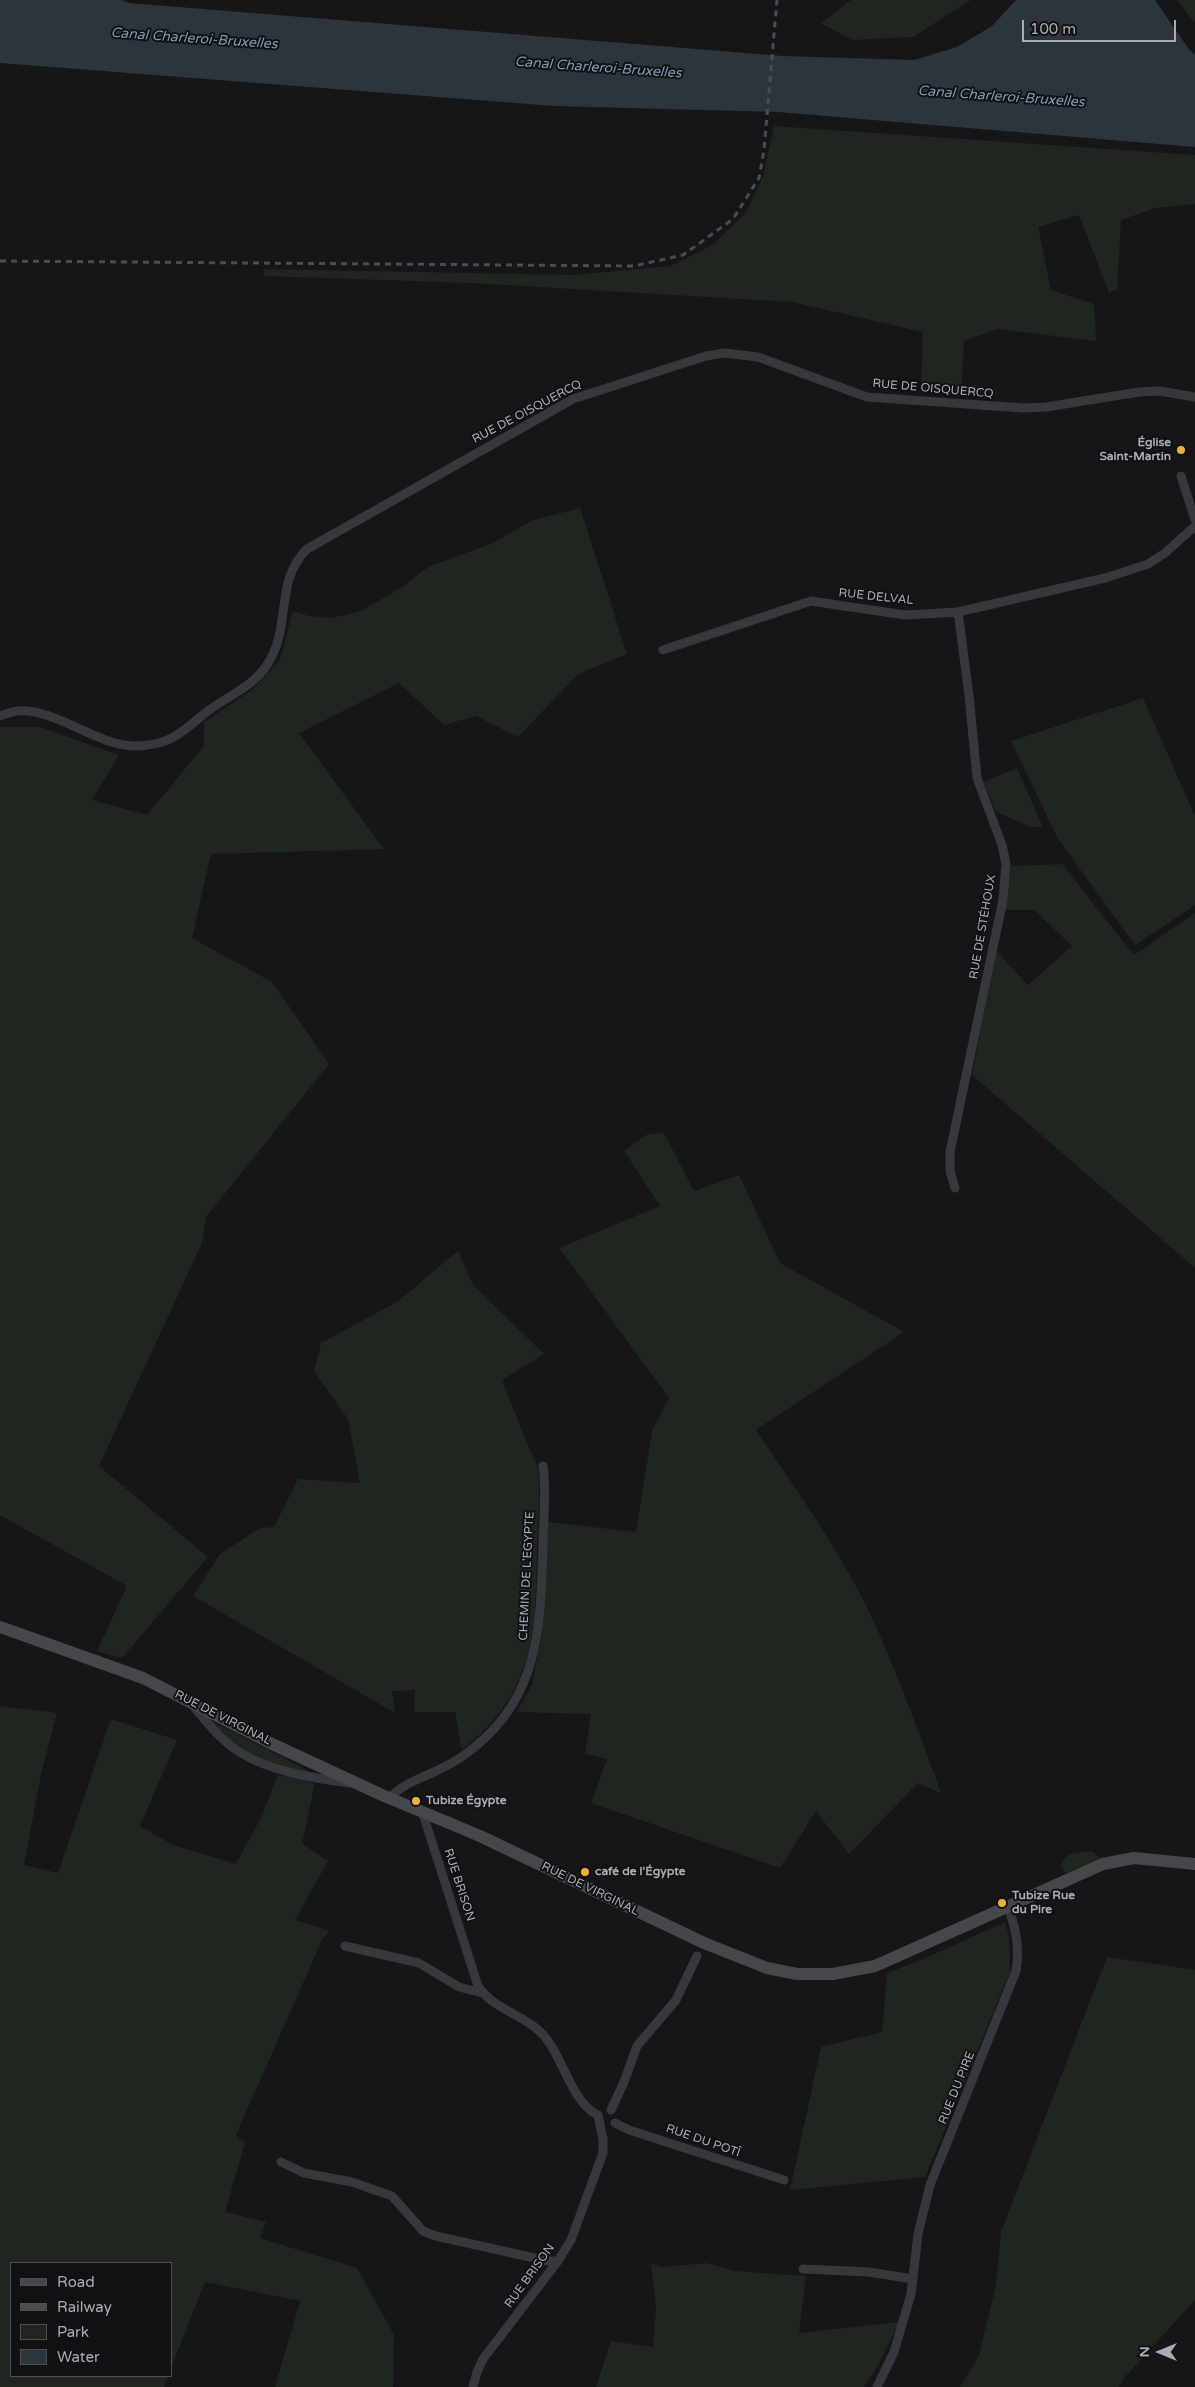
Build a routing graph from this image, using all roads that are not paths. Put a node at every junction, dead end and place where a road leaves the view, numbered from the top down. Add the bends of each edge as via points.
1 (1195, 397) edge
2 (1181, 476) dead end
3 (1195, 520) edge
4 (1195, 526) edge
5 (958, 612) junction
6 (663, 650) dead end
7 (0, 716) edge
8 (955, 1188) dead end
9 (543, 1466) dead end
10 (0, 1627) edge
11 (187, 1699) junction
12 (362, 1785) junction
13 (390, 1798) junction
14 (422, 1811) junction
15 (1195, 1864) edge
16 (1008, 1907) junction
17 (345, 1946) dead end
18 (697, 1956) dead end
19 (483, 1993) junction
20 (611, 2110) junction
21 (598, 2114) junction
22 (615, 2123) junction
23 (602, 2124) junction
24 (281, 2162) dead end
25 (784, 2180) dead end
26 (558, 2261) junction
27 (803, 2269) dead end
28 (913, 2279) junction
29 (474, 2387) edge
30 (877, 2387) edge

1 - 7 street, RUE DE OISQUERCQ via 1160,391 1139,392 1023,408 876,397 859,395 758,357 706,356 573,399 307,549 290,572 283,628 267,666 255,679 178,736 164,743 134,746 116,743 38,713 18,711
2 - 3 street
4 - 5 street, RUE DELVAL via 1148,564 1106,578
5 - 6 street, RUE DELVAL via 905,615 811,601
5 - 8 street, RUE DE STÉHOUX via 976,778 1002,845 1006,869 990,965 951,1144 949,1164
9 - 13 street, CHEMIN DE L'EGYPTE via 538,1635 521,1692 505,1716 479,1744 443,1768 398,1790
10 - 11 street, RUE DE VIRGINAL via 143,1678
11 - 12 street, RUE DE VIRGINAL via 272,1744
11 - 12 street via 213,1729 241,1753 265,1765
12 - 13 street, RUE DE VIRGINAL
13 - 14 street, RUE DE VIRGINAL
14 - 16 street, RUE DE VIRGINAL via 739,1958 797,1974 838,1974 875,1966
14 - 19 street, RUE BRISON via 478,1986
15 - 16 street, RUE DE VIRGINAL via 1134,1858 1103,1864
16 - 28 street, RUE DU PIRE via 1016,1927 1016,1971 930,2185 918,2234
17 - 19 street via 419,1963 459,1987
18 - 20 street via 676,2000 637,2046
19 - 21 street via 545,2036 587,2108
20 - 21 street
20 - 22 street
21 - 23 street, RUE BRISON
22 - 23 street, RUE DU POTÎ
22 - 25 street, RUE DU POTÎ
23 - 26 street, RUE BRISON via 603,2153 571,2240
24 - 26 street via 304,2173 352,2182 392,2196 423,2230 436,2236
26 - 29 street, RUE BRISON via 483,2360
27 - 28 street via 869,2272
28 - 30 street, RUE DU PIRE via 894,2352

